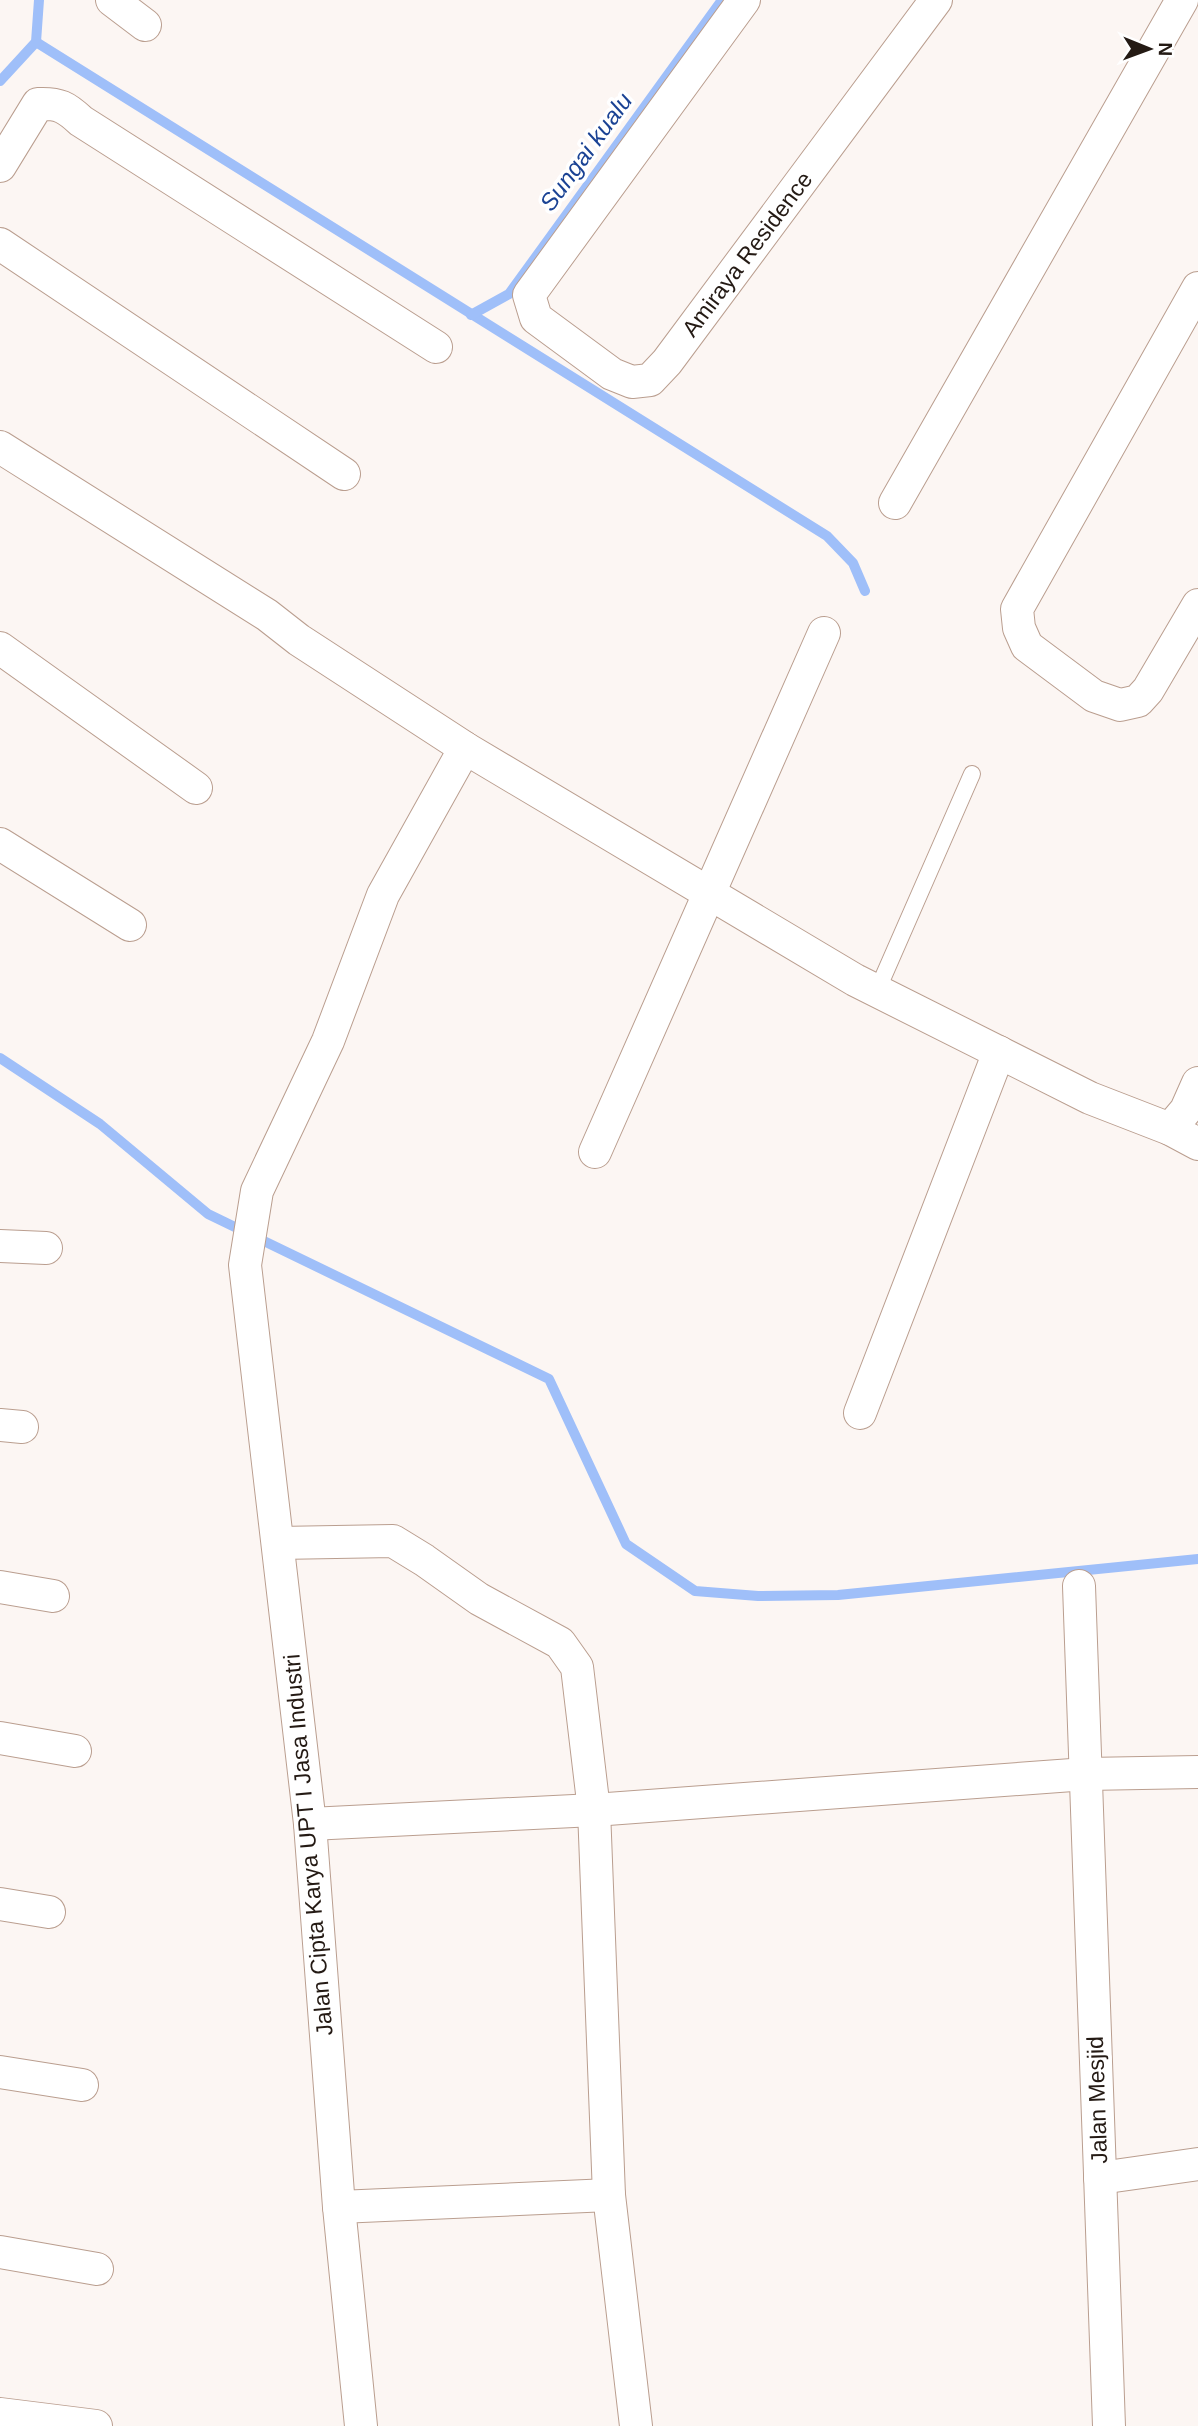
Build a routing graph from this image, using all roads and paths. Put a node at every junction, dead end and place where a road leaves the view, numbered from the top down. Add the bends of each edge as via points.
1 (112, 0) edge
2 (744, 0) edge
3 (936, 0) edge
4 (1182, 0) edge
5 (145, 25) dead end
6 (0, 166) edge
7 (0, 244) edge
8 (1198, 288) edge
9 (436, 347) dead end
10 (0, 447) edge
11 (344, 474) dead end
12 (895, 503) dead end
13 (1198, 605) edge
14 (824, 633) dead end
15 (0, 648) edge
16 (465, 748) junction
17 (972, 774) dead end
18 (196, 788) dead end
19 (0, 844) edge
20 (710, 895) junction
21 (130, 925) dead end
22 (877, 991) junction
23 (999, 1052) junction
24 (1198, 1083) edge
25 (1170, 1129) junction
26 (1198, 1144) edge
27 (595, 1152) dead end
28 (0, 1246) edge
29 (46, 1248) dead end
30 (860, 1413) dead end
31 (278, 1543) junction
32 (1079, 1586) dead end
33 (0, 1587) edge
34 (53, 1596) dead end
35 (0, 1738) edge
36 (75, 1751) dead end
37 (1198, 1772) edge
38 (1086, 1774) junction
39 (594, 1810) junction
40 (310, 1824) junction
41 (0, 1903) edge
42 (49, 1912) dead end
43 (0, 2072) edge
44 (82, 2085) dead end
45 (1198, 2164) edge
46 (1100, 2178) junction
47 (609, 2195) junction
48 (339, 2207) junction
49 (0, 2252) edge
50 (97, 2269) dead end
51 (0, 2414) edge
52 (96, 2426) edge
53 (361, 2426) edge
54 (636, 2426) edge
55 (1109, 2426) edge

1 - 5 street
2 - 3 street, Amiraya Residence via 529,295 536,318 612,374 632,382 650,380 667,362
4 - 12 street
6 - 9 street via 38,104 67,107 81,121
7 - 11 street
8 - 13 street via 1017,609 1027,646 1094,696 1120,705 1138,701 1148,690
10 - 16 street via 267,615
14 - 20 street
15 - 18 street
16 - 20 street
16 - 31 street, Jalan Cipta Karya UPT I Jasa Industri via 383,895 328,1041 257,1191 245,1265
17 - 22 lane
19 - 21 street
20 - 22 street
20 - 27 street
22 - 23 street
23 - 25 street via 1090,1098
23 - 30 street
24 - 25 street via 1186,1111
25 - 26 street
28 - 29 street
31 - 39 street via 393,1541 479,1599 559,1643 577,1667
31 - 40 street, Jalan Cipta Karya UPT I Jasa Industri
32 - 38 street, Jalan Mesjid
33 - 34 street
35 - 36 street
37 - 38 street
38 - 39 street
38 - 46 street, Jalan Mesjid
39 - 40 street
39 - 47 street
40 - 48 street, Jalan Cipta Karya UPT I Jasa Industri
41 - 42 street
43 - 44 street
45 - 46 street
46 - 55 street, Jalan Mesjid
47 - 48 street
47 - 54 street
48 - 53 street, Jalan Cipta Karya UPT I Jasa Industri
49 - 50 street
51 - 52 street

